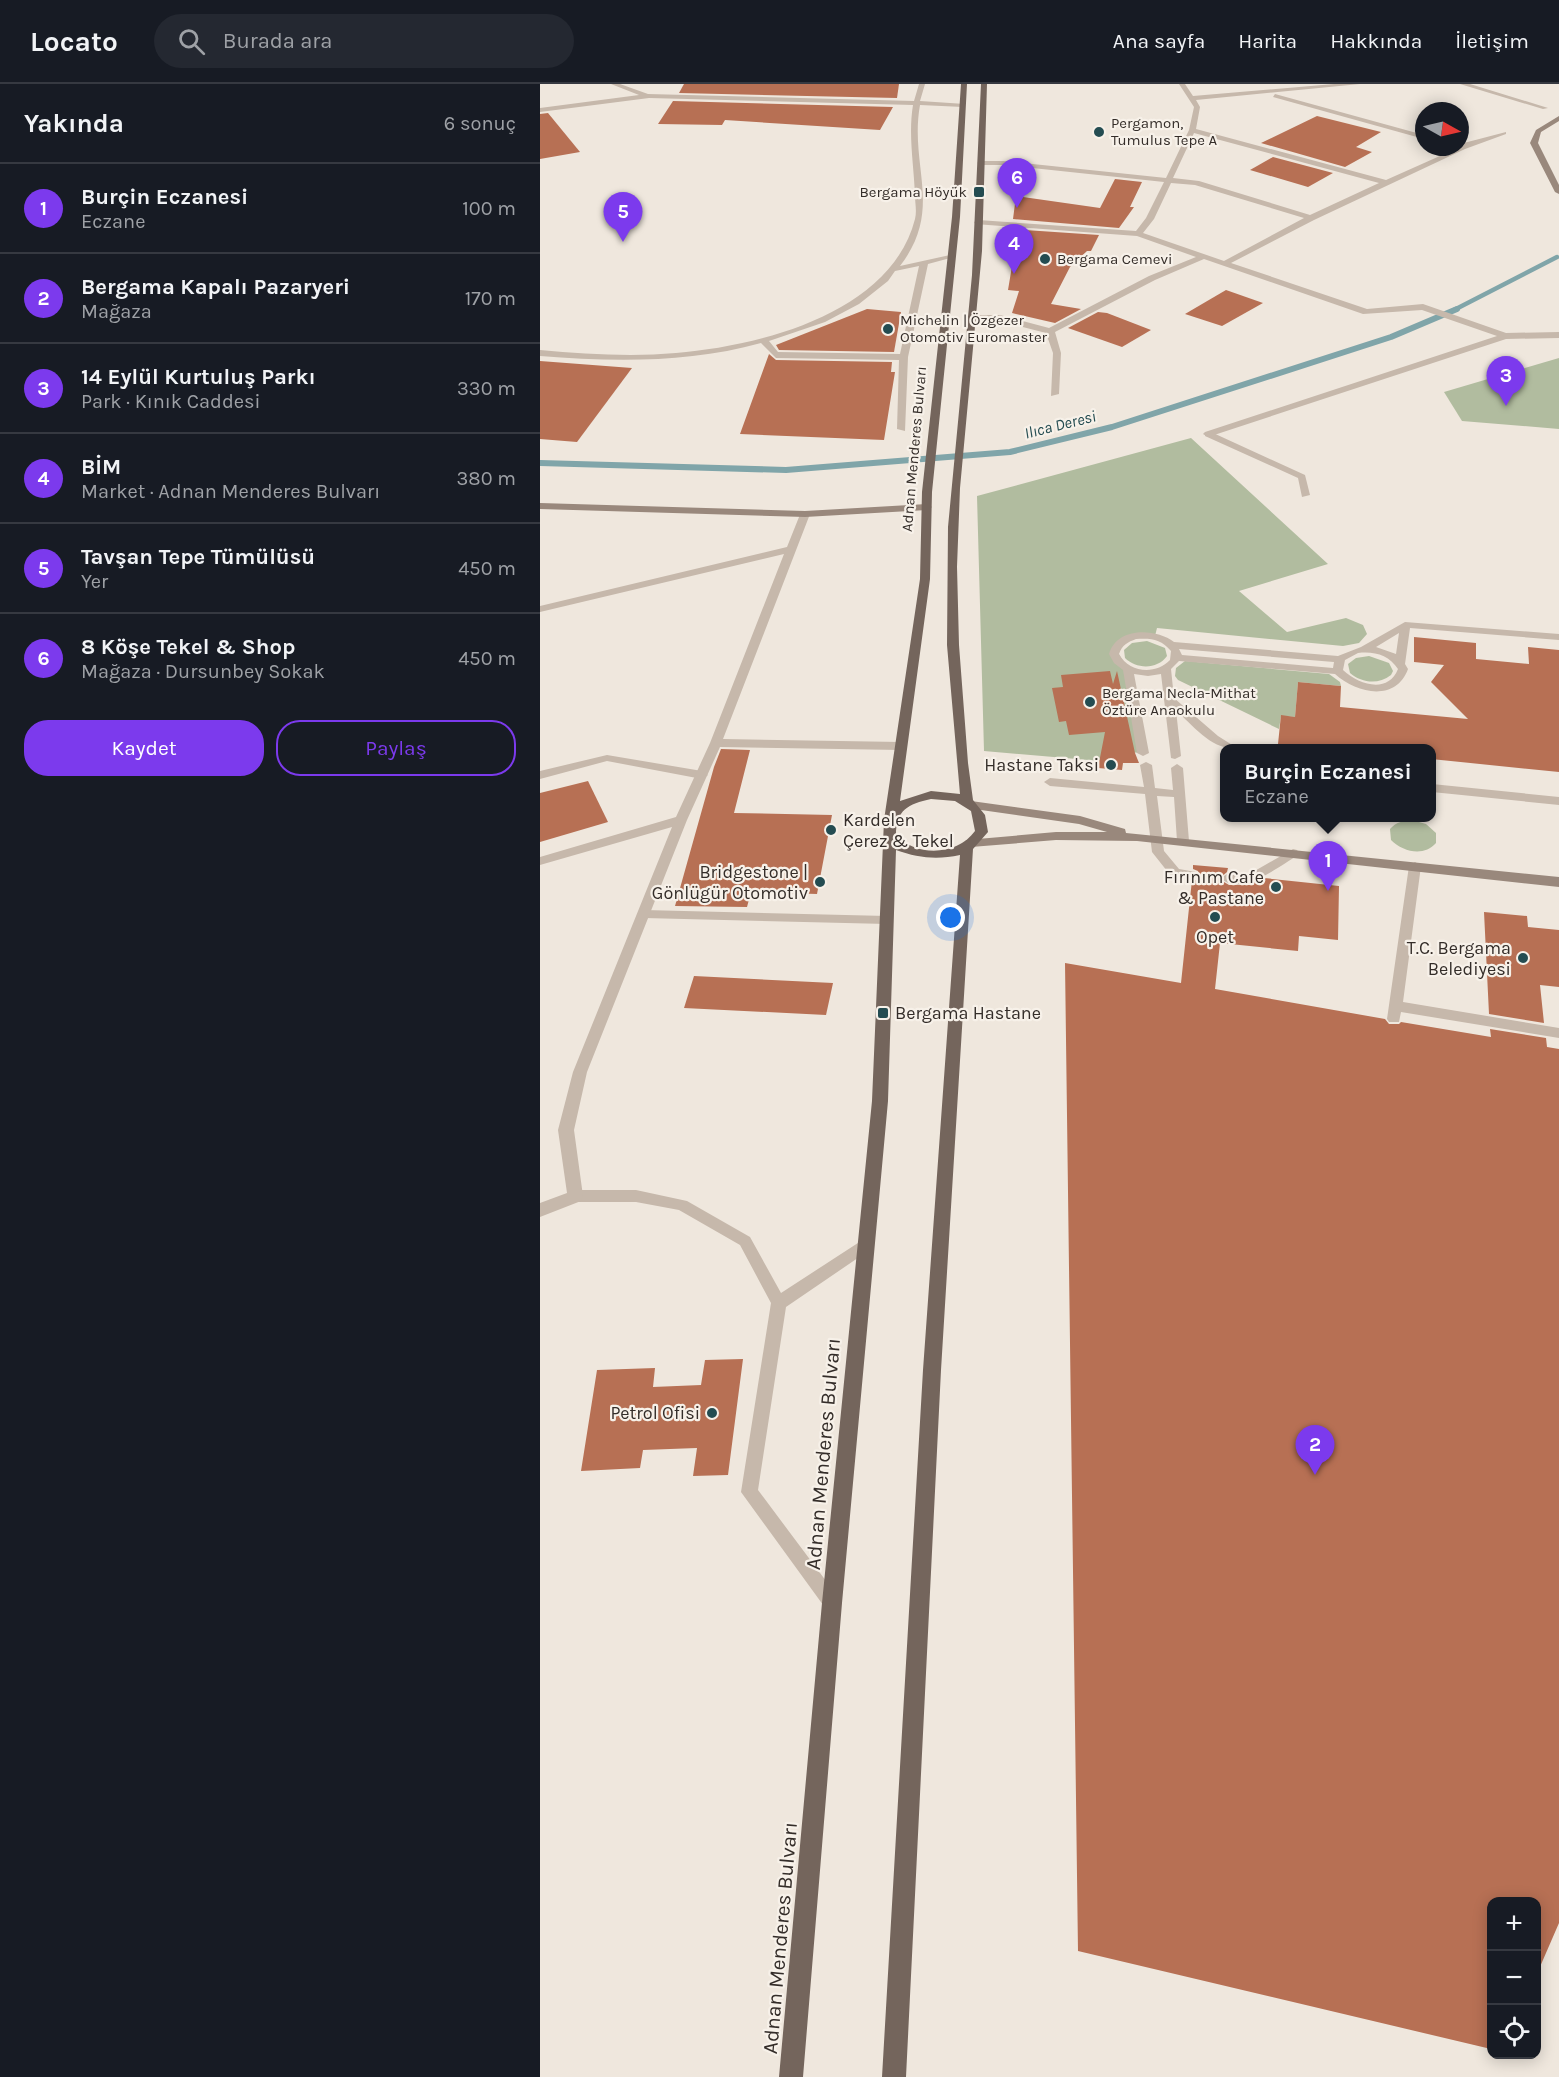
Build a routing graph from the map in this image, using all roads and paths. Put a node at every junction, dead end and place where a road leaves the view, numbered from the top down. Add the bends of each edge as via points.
1 (614, 84) edge
2 (922, 84) edge
3 (964, 84) edge
4 (984, 84) edge
5 (1182, 84) edge
6 (1357, 84) edge
7 (1463, 84) edge
8 (1266, 93) junction
9 (649, 96) junction
10 (1193, 98) junction
11 (914, 104) junction
12 (963, 105) junction
13 (1545, 108) dead end
14 (540, 110) edge
15 (1559, 118) edge
16 (1192, 130) junction
17 (1504, 133) dead end
18 (1415, 134) edge
19 (1469, 144) edge
20 (1443, 156) edge
21 (981, 163) junction
22 (1168, 178) junction
23 (1388, 183) junction
24 (1559, 192) edge
25 (1311, 218) junction
26 (978, 222) junction
27 (1138, 234) junction
28 (1205, 256) junction
29 (950, 257) junction
30 (1225, 263) junction
31 (924, 264) junction
32 (896, 269) junction
33 (972, 317) junction
34 (1050, 330) junction
35 (1559, 335) edge
36 (1505, 336) junction
37 (763, 340) junction
38 (540, 353) edge
39 (904, 357) junction
40 (1054, 394) dead end
41 (902, 429) dead end
42 (1208, 434) joint
43 (1305, 495) dead end
44 (540, 506) edge
45 (927, 507) junction
46 (805, 514) junction
47 (790, 549) junction
48 (540, 609) edge
49 (1405, 625) junction
50 (1559, 637) edge
51 (1173, 645) junction
52 (1365, 649) junction
53 (1177, 658) junction
54 (1340, 659) junction
55 (1400, 663) junction
56 (1166, 668) junction
57 (1128, 669) junction
58 (1338, 671) junction
59 (1169, 699) junction
60 (716, 743) junction
61 (1225, 744) edge
62 (901, 746) junction
63 (702, 775) junction
64 (540, 776) edge
65 (1050, 782) dead end
66 (1436, 789) edge
67 (1150, 791) junction
68 (1179, 794) junction
69 (1559, 801) edge
70 (969, 803) junction
71 (892, 815) junction
72 (681, 820) junction
73 (890, 835) junction
74 (1137, 837) junction
75 (1158, 839) junction
76 (1183, 842) junction
77 (969, 845) junction
78 (1293, 853) junction
79 (540, 861) edge
80 (1415, 866) junction
81 (1192, 875) dead end
82 (1227, 878) dead end
83 (1559, 882) edge
84 (644, 914) junction
85 (887, 920) junction
86 (1559, 1034) edge
87 (575, 1196) junction
88 (540, 1210) edge
89 (866, 1245) junction
90 (779, 1303) junction
91 (832, 1603) junction
92 (791, 2077) edge
93 (894, 2077) edge

1 - 9 street
2 - 11 street
3 - 12 main road, Adnan Menderes Bulvarı
4 - 21 main road
5 - 10 street
6 - 8 street
7 - 13 street
8 - 10 street
8 - 18 street
9 - 11 street
9 - 14 street
10 - 16 street via 1197,107
11 - 12 street
11 - 32 street via 919,219
12 - 29 main road, Adnan Menderes Bulvarı
15 - 24 main road via 1538,131 1534,143
16 - 22 street
16 - 23 street
17 - 19 street
20 - 23 street
21 - 22 street
21 - 26 main road
22 - 25 street
22 - 27 street via 1150,219
23 - 25 street
25 - 30 street
26 - 27 street
26 - 33 main road
27 - 28 street
28 - 30 street
28 - 34 street
29 - 31 street
29 - 45 main road, Adnan Menderes Bulvarı
30 - 36 street via 1366,312 1423,307
31 - 32 street
31 - 39 street
32 - 37 street via 878,287 837,315
33 - 34 street via 1000,318
33 - 70 main road via 955,489 952,627 960,751
34 - 40 street via 1057,353
35 - 36 street
36 - 42 street
37 - 38 street via 676,356
37 - 39 street via 776,355
39 - 41 street
42 - 43 lane via 1302,477
44 - 46 main road
45 - 46 main road
45 - 62 main road, Adnan Menderes Bulvarı via 925,579
46 - 47 street
47 - 48 street
47 - 60 street
49 - 50 lane
49 - 52 lane
49 - 55 lane
51 - 53 lane
51 - 54 lane
51 - 57 lane via 1155,636 1126,639 1114,654
52 - 54 lane
52 - 55 lane via 1386,653
53 - 56 lane
53 - 58 lane
54 - 58 lane
55 - 58 lane via 1403,669 1398,681 1383,687 1352,683
56 - 57 lane via 1147,672
56 - 59 lane
57 - 67 lane
59 - 61 lane
59 - 68 lane
60 - 62 street
60 - 63 street
62 - 71 main road, Adnan Menderes Bulvarı
63 - 64 lane via 607,758
63 - 72 street
65 - 67 lane
66 - 69 lane
67 - 68 lane
67 - 75 lane
68 - 76 lane
70 - 71 main road via 944,795 919,797
70 - 74 main road via 1080,820
70 - 77 main road via 982,824
71 - 73 main road
72 - 79 street
72 - 84 street
73 - 77 main road via 902,847 922,855 946,854
73 - 85 main road, Adnan Menderes Bulvarı
74 - 75 main road
74 - 77 main road via 1056,836
75 - 76 main road
75 - 81 lane via 1158,852 1175,873
76 - 78 main road
77 - 93 main road via 931,1382
78 - 80 main road
78 - 82 lane via 1248,880
80 - 83 main road
80 - 86 lane via 1395,1012
84 - 85 lane
84 - 87 street via 580,1072 566,1130
85 - 89 main road, Adnan Menderes Bulvarı via 880,1101
87 - 88 street
87 - 90 lane via 636,1196 682,1204 745,1241
89 - 90 lane
89 - 91 main road, Adnan Menderes Bulvarı
90 - 91 lane via 749,1492
91 - 92 main road, Adnan Menderes Bulvarı

